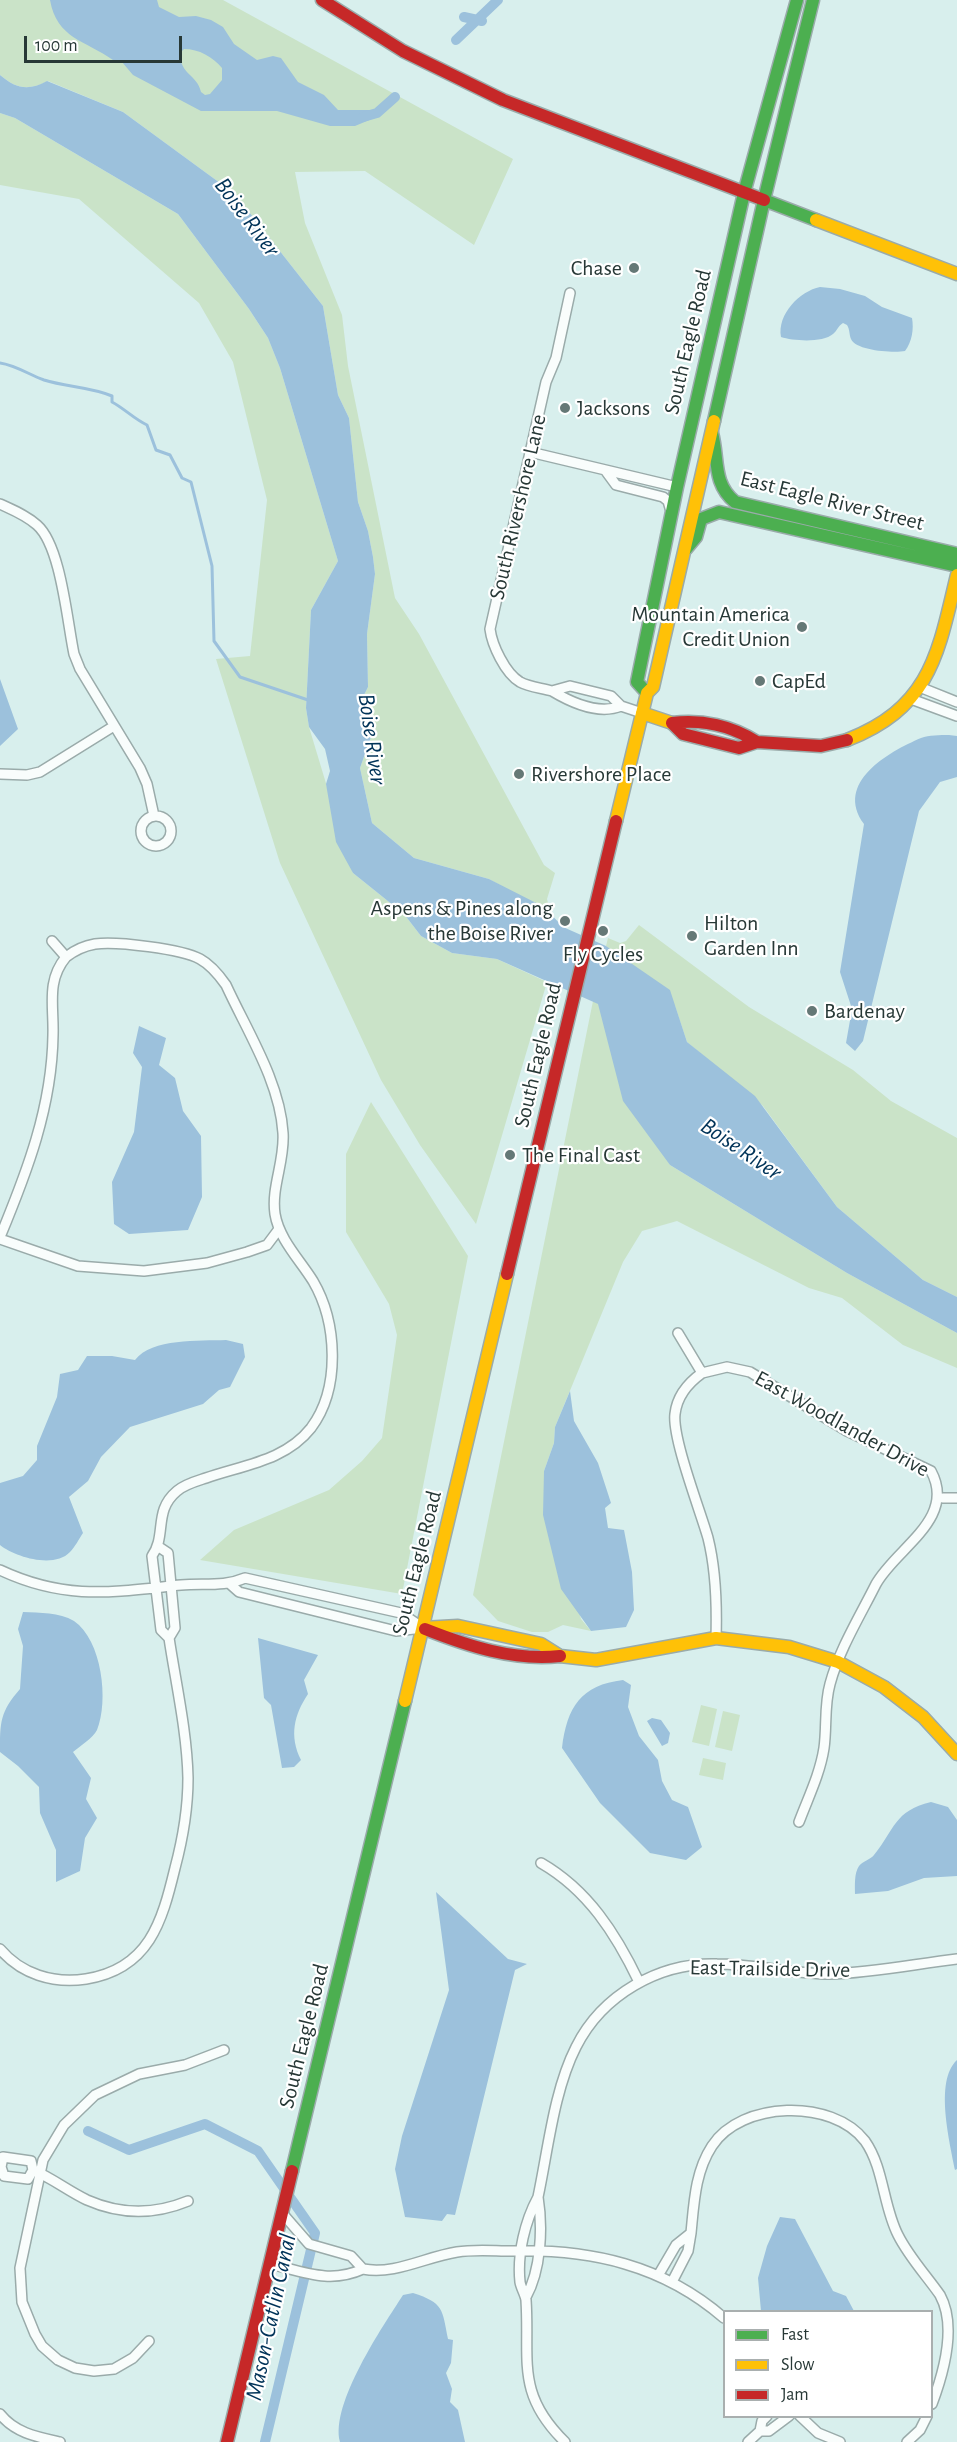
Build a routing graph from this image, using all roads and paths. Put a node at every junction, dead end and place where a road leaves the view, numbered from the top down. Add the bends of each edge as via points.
1 (322, 0) edge
2 (797, 0) edge
3 (813, 0) edge
4 (744, 193) junction
5 (764, 200) junction
6 (957, 274) edge
7 (570, 293) dead end
8 (712, 433) junction
9 (530, 452) junction
10 (605, 470) junction
11 (677, 487) junction
12 (0, 504) edge
13 (671, 516) junction
14 (957, 554) edge
15 (682, 556) junction
16 (957, 566) edge
17 (957, 575) edge
18 (922, 688) junction
19 (552, 691) junction
20 (647, 693) junction
21 (911, 699) junction
22 (957, 702) edge
23 (621, 706) junction
24 (642, 714) junction
25 (957, 716) edge
26 (114, 726) junction
27 (0, 774) edge
28 (154, 816) dead end
29 (52, 941) dead end
30 (66, 957) junction
31 (279, 1229) junction
32 (0, 1238) edge
33 (678, 1333) dead end
34 (702, 1373) junction
35 (943, 1498) junction
36 (957, 1498) edge
37 (159, 1547) junction
38 (0, 1570) edge
39 (230, 1584) junction
40 (171, 1586) junction
41 (156, 1588) junction
42 (423, 1628) junction
43 (169, 1638) junction
44 (716, 1638) junction
45 (838, 1662) junction
46 (957, 1754) edge
47 (799, 1822) dead end
48 (541, 1863) dead end
49 (0, 1949) edge
50 (957, 1959) edge
51 (639, 1982) junction
52 (224, 2050) dead end
53 (1, 2168) edge
54 (36, 2172) junction
55 (538, 2197) junction
56 (188, 2201) dead end
57 (282, 2213) junction
58 (691, 2233) junction
59 (521, 2250) junction
60 (537, 2250) junction
61 (270, 2264) junction
62 (363, 2269) junction
63 (659, 2274) junction
64 (672, 2282) junction
65 (526, 2297) junction
66 (723, 2317) edge
67 (149, 2341) dead end
68 (933, 2400) edge
69 (0, 2414) edge
70 (765, 2418) edge
71 (786, 2418) edge
72 (802, 2418) edge
73 (926, 2418) edge
74 (760, 2431) junction
75 (60, 2442) edge
76 (227, 2442) edge
77 (565, 2442) edge
78 (748, 2442) edge
79 (840, 2442) edge
80 (907, 2442) edge

1 - 4 main road via 403,51 459,80
2 - 4 main road, South Eagle Road
3 - 5 main road, South Eagle Road
4 - 5 main road
4 - 11 main road, South Eagle Road
5 - 6 main road
5 - 8 main road, South Eagle Road
7 - 9 street, South Rivershore Lane
8 - 14 main road, East Eagle River Street via 717,447 717,483 735,502
8 - 15 main road, South Eagle Road
9 - 10 street
9 - 19 street, South Rivershore Lane via 490,629 492,643 516,679
10 - 11 street
10 - 13 street via 616,485 663,497 668,501
11 - 13 main road, South Eagle Road
11 - 15 main road via 683,500 679,525
12 - 26 street via 38,526 50,542 74,654
13 - 20 main road, South Eagle Road via 637,682
15 - 16 main road, East Eagle River Street via 696,537 701,519 719,512
15 - 20 main road, South Eagle Road via 653,687
17 - 18 main road via 935,660
18 - 21 main road
18 - 22 street
19 - 23 street, South Rivershore Lane via 568,700 609,711
19 - 23 street, South Rivershore Lane via 570,686 611,696
20 - 24 main road, South Eagle Road
21 - 24 main road via 882,724 845,741 815,747 757,742 744,732 685,720 672,723
21 - 25 street
23 - 24 street, South Rivershore Lane
24 - 42 main road, South Eagle Road
26 - 27 street via 40,772
26 - 28 street via 140,768
29 - 30 street
30 - 31 street via 79,948 98,943 175,950 202,960 216,972 226,985 280,1108 282,1160 274,1201
30 - 32 street via 52,984 53,1061 37,1141
31 - 32 street via 267,1245 248,1252 207,1263 144,1271 78,1266
31 - 37 street via 316,1287 327,1313 331,1345 325,1401 311,1428 288,1449 262,1462 178,1490 166,1502 160,1517
33 - 34 street
34 - 35 street, East Woodlander Drive via 727,1367 750,1372 847,1431 931,1471 939,1480
34 - 44 street via 678,1400 675,1424 709,1541 716,1594
35 - 36 street
35 - 45 street via 934,1525 893,1562 878,1582
37 - 40 street via 168,1553
37 - 41 street via 152,1556
38 - 41 street via 36,1584 77,1592 127,1593
39 - 40 street
39 - 42 street via 239,1593 396,1631
39 - 42 street via 245,1578 400,1613
40 - 41 street
40 - 43 street via 175,1628
41 - 43 street via 161,1630
42 - 44 main road via 458,1626 541,1644 560,1656 596,1660
42 - 57 main road, South Eagle Road
43 - 49 street via 186,1756 188,1801 165,1907 153,1936 127,1963 111,1972 79,1980 43,1977 20,1968
44 - 45 main road via 789,1647
45 - 46 main road via 904,1701
45 - 47 street via 830,1686 822,1759
48 - 51 street via 563,1876 596,1909 624,1950
50 - 51 street, East Trailside Drive via 831,1974 707,1964 671,1969
51 - 55 street, East Trailside Drive via 597,2016 576,2046 566,2070
52 - 54 street via 185,2065 139,2073 95,2095 55,2137
53 - 54 street via 4,2176 28,2179
53 - 54 street via 3,2157 31,2161
54 - 56 street via 86,2199 129,2211 149,2213
54 - 67 street via 20,2287 27,2318 42,2346 67,2364 94,2371 114,2368 132,2358
55 - 59 street via 528,2216
55 - 60 street via 541,2218
57 - 61 main road, South Eagle Road
57 - 62 street via 309,2244 351,2256
58 - 63 street via 676,2245
58 - 64 street via 688,2251
58 - 68 street via 702,2162 728,2129 747,2118 779,2111 813,2113 843,2122 865,2142 875,2160 894,2228 942,2297 949,2317 950,2335
59 - 60 street
59 - 62 street via 461,2251 390,2270
59 - 65 street via 520,2283
60 - 63 street via 597,2255
60 - 65 street via 533,2284
61 - 62 street via 319,2276 346,2277
61 - 76 main road, South Eagle Road
63 - 64 street
64 - 66 street
65 - 77 street via 529,2380 545,2418
69 - 75 street via 8,2424 34,2437
70 - 74 street
71 - 74 street via 769,2431
72 - 79 street via 818,2433
73 - 80 street
74 - 78 street

